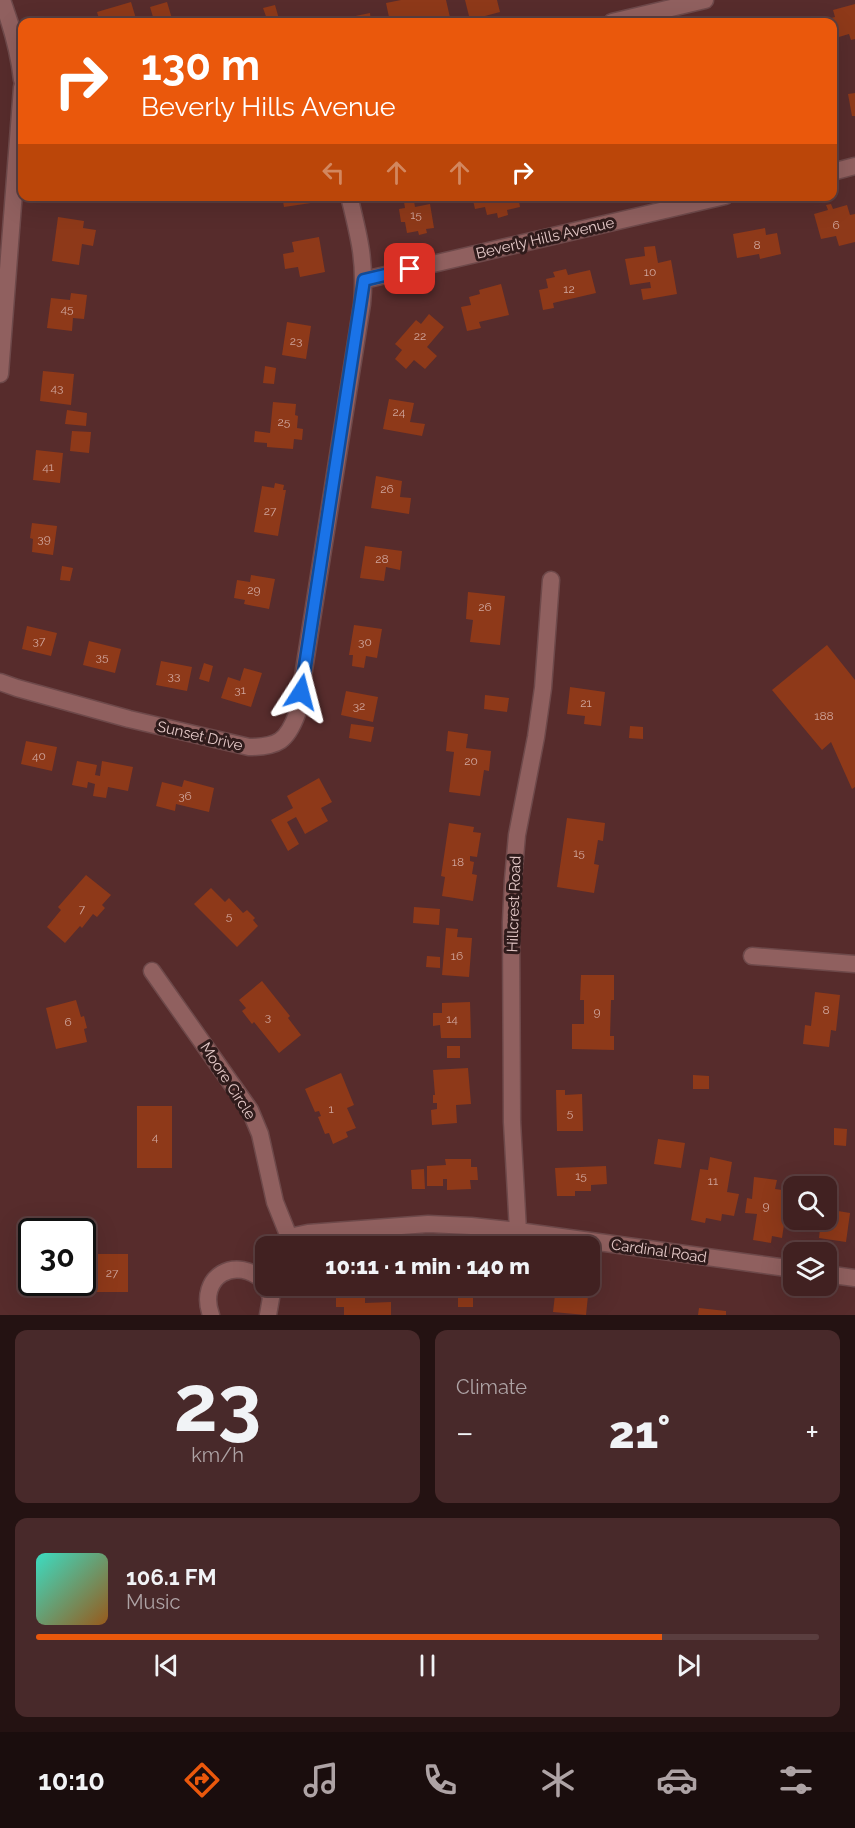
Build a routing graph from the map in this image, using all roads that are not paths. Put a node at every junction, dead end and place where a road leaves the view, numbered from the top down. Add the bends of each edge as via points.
1 (2, 0) edge
2 (705, 0) edge
3 (629, 18) edge
4 (18, 48) edge
5 (18, 139) edge
6 (855, 166) edge
7 (837, 171) edge
8 (350, 201) edge
9 (704, 201) edge
10 (364, 280) junction
11 (0, 374) edge
12 (551, 580) dead end
13 (0, 682) edge
14 (752, 956) dead end
15 (855, 964) edge
16 (152, 971) dead end
17 (518, 1231) junction
18 (282, 1236) edge
19 (300, 1236) edge
20 (783, 1267) edge
21 (255, 1273) edge
22 (837, 1276) edge
23 (855, 1278) edge
24 (271, 1296) edge
25 (211, 1315) edge
26 (268, 1315) edge

1 - 4 street
2 - 3 street
5 - 11 street
6 - 7 street
8 - 10 street, Sunset Drive
9 - 10 street, Beverly Hills Avenue
10 - 13 street, Sunset Drive via 297,714 291,731 279,743 249,747 129,719
12 - 17 street, Hillcrest Road via 543,688 513,880 512,1122
14 - 15 street
16 - 18 street, Moore Circle via 250,1110 260,1134
17 - 19 street, Cardinal Road via 428,1224
17 - 20 street, Cardinal Road
21 - 25 street via 241,1268 224,1272 216,1279 207,1297
22 - 23 street
24 - 26 street

